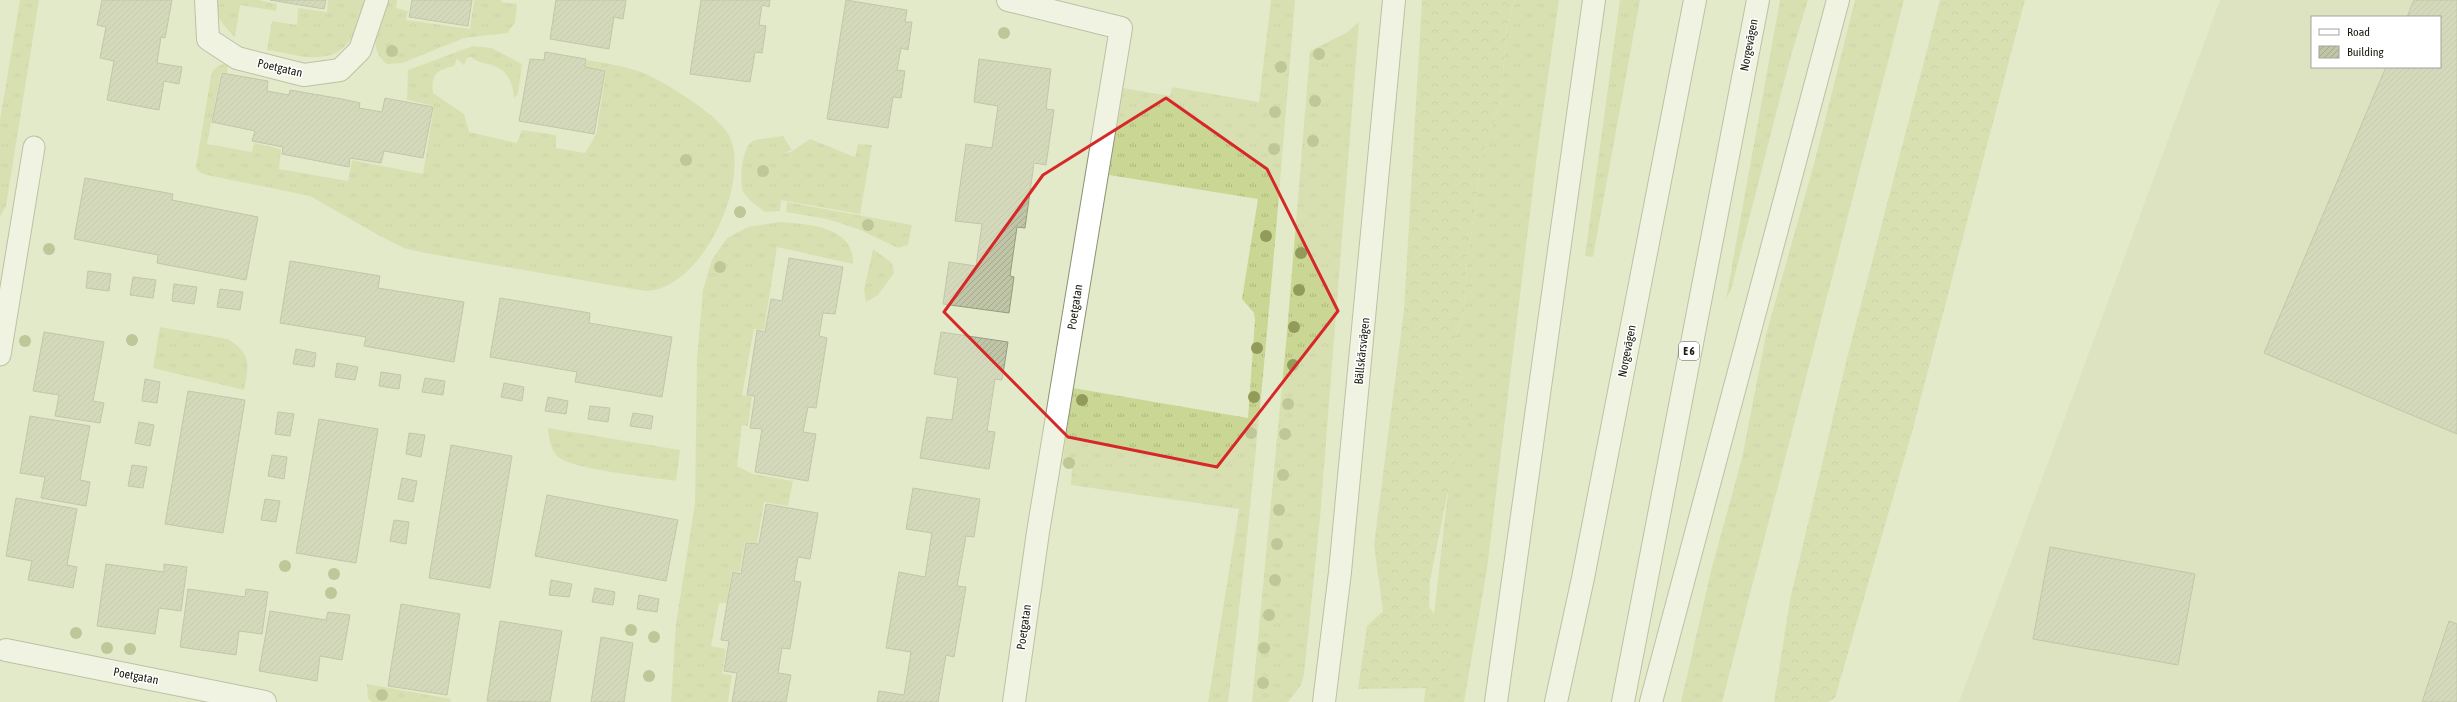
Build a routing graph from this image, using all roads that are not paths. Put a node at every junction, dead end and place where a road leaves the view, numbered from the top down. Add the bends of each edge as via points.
1 (206, 0) edge
2 (377, 0) edge
3 (1008, 0) edge
4 (1394, 0) edge
5 (1594, 0) edge
6 (1695, 0) edge
7 (1758, 0) edge
8 (1838, 0) edge
9 (34, 147) dead end
10 (0, 355) edge
11 (3, 649) edge
12 (265, 702) edge
13 (1014, 702) edge
14 (1324, 702) edge
15 (1496, 702) edge
16 (1556, 702) edge
17 (1622, 702) edge
18 (1651, 702) edge

1 - 2 main road, Poetgatan via 208,39 236,58 304,75 340,70 360,50
3 - 13 main road, Poetgatan via 1121,28 1038,532
4 - 14 main road, Bällskärsvägen via 1342,548
5 - 15 main road
6 - 16 main road, Norgevägen via 1584,571
7 - 17 main road, Norgevägen / E 6
8 - 18 main road
9 - 10 lane
11 - 12 main road, Poetgatan

